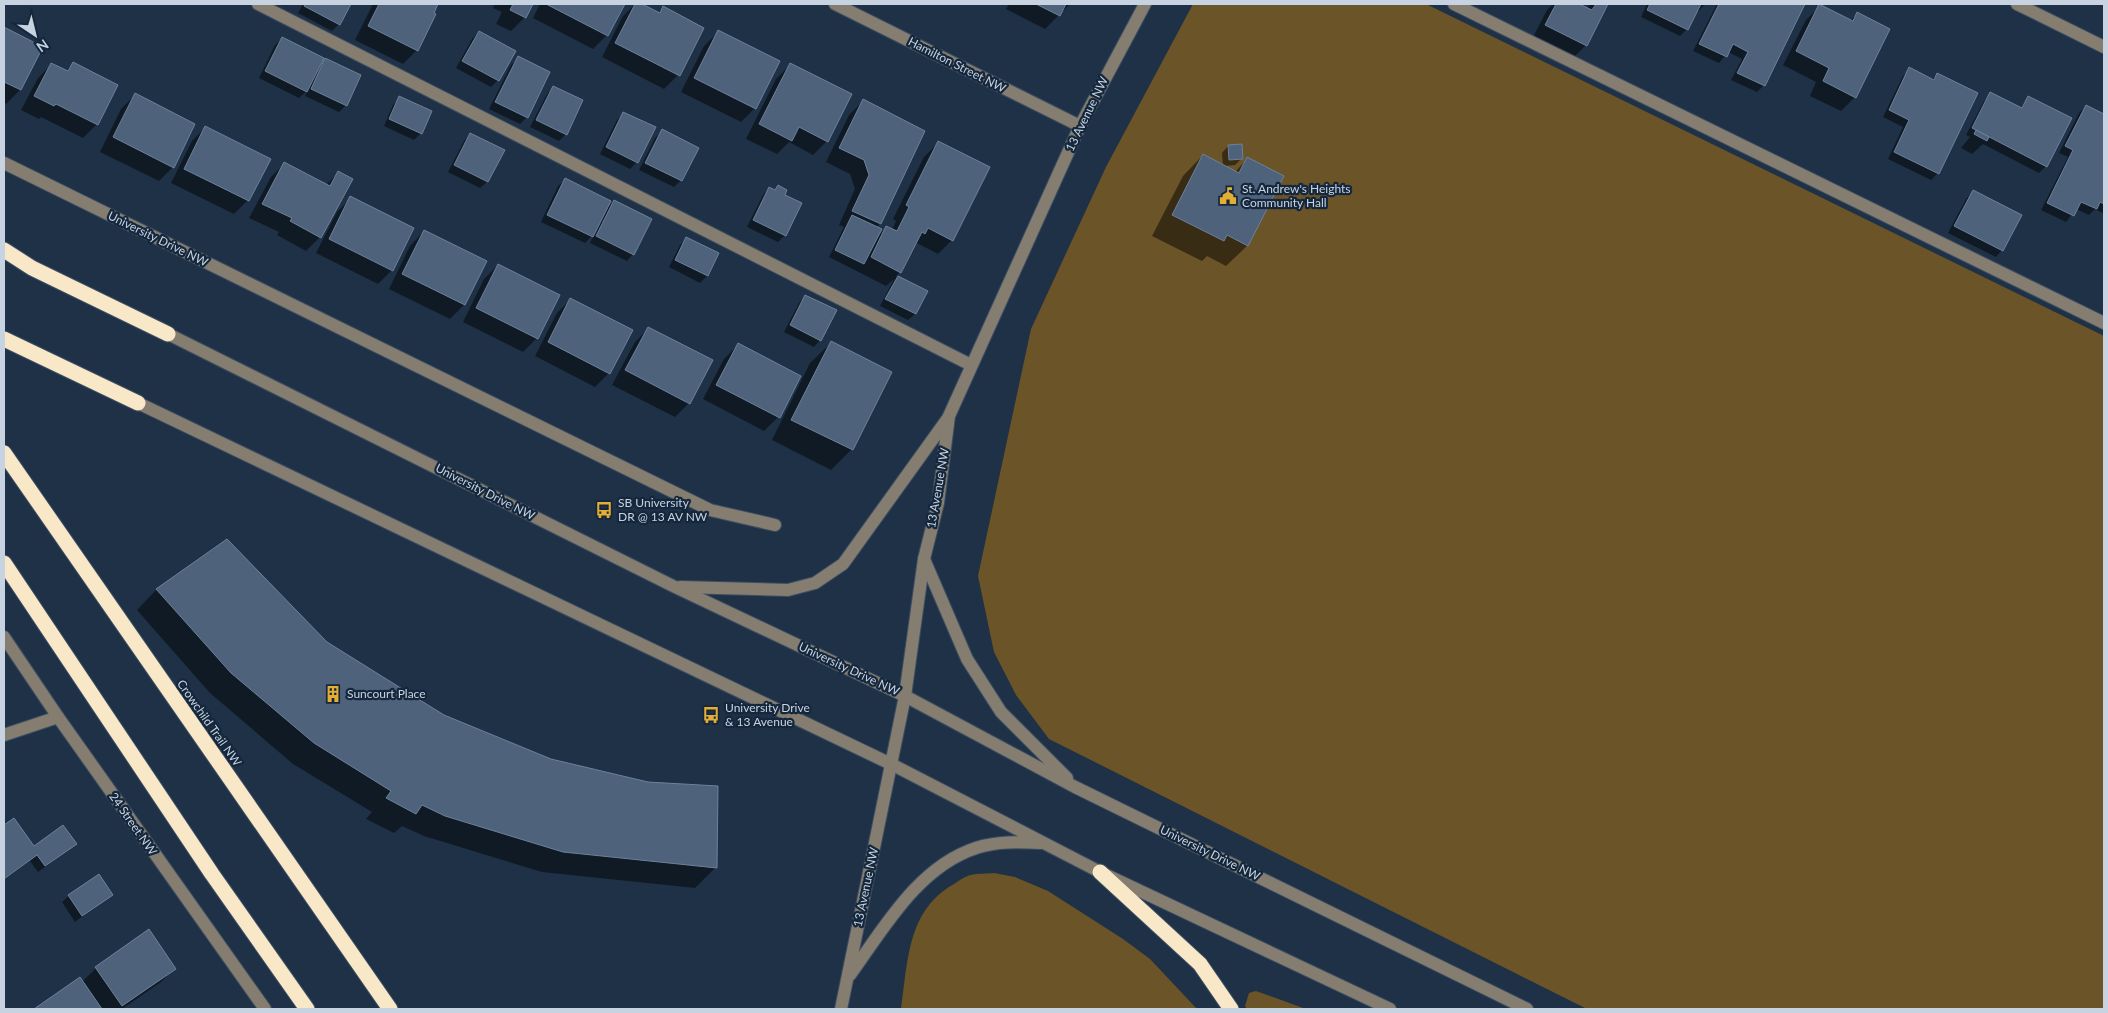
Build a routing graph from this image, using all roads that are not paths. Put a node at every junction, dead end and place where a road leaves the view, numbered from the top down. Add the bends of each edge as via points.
1 (258, 4) edge
2 (835, 4) edge
3 (1145, 4) edge
4 (1454, 4) edge
5 (2017, 4) edge
6 (2104, 47) edge
7 (1080, 126) junction
8 (4, 163) edge
9 (4, 250) edge
10 (2104, 323) edge
11 (168, 334) joint
12 (4, 339) edge
13 (971, 365) junction
14 (138, 403) joint
15 (949, 416) junction
16 (4, 453) edge
17 (775, 525) dead end
18 (924, 559) junction
19 (4, 563) edge
20 (673, 586) junction
21 (4, 637) edge
22 (905, 696) junction
23 (58, 717) junction
24 (4, 736) edge
25 (893, 765) junction
26 (1075, 787) junction
27 (1044, 843) junction
28 (1100, 872) junction
29 (847, 979) junction
30 (265, 1009) edge
31 (307, 1009) edge
32 (390, 1009) edge
33 (841, 1009) edge
34 (1231, 1009) edge
35 (1390, 1009) edge
36 (1527, 1009) edge

1 - 13 street
2 - 7 street, Hamilton Street NW
3 - 7 street, 13 Avenue NW
4 - 10 street
5 - 6 street
7 - 13 street, 13 Avenue NW
8 - 17 street, University Drive NW via 710,510
9 - 11 highway via 32,268
11 - 20 street, University Drive NW
12 - 14 highway
13 - 15 street, 13 Avenue NW
14 - 25 street
15 - 18 street, 13 Avenue NW via 938,503
15 - 20 street via 843,564 815,583 788,590
16 - 32 highway, Crowchild Trail NW
18 - 22 street, 13 Avenue NW
18 - 26 street via 967,659 1001,712
19 - 31 highway via 212,874
20 - 22 street, University Drive NW
21 - 23 street, 24 Street NW
22 - 25 street, 13 Avenue NW
22 - 26 street, University Drive NW
23 - 24 street
23 - 30 street, 24 Street NW
25 - 27 street
25 - 29 street, 13 Avenue NW
26 - 36 street, University Drive NW
27 - 28 street
27 - 29 street via 1007,842 978,847 953,857 913,890
28 - 34 highway via 1200,964
28 - 35 street
29 - 33 street, 13 Avenue NW

